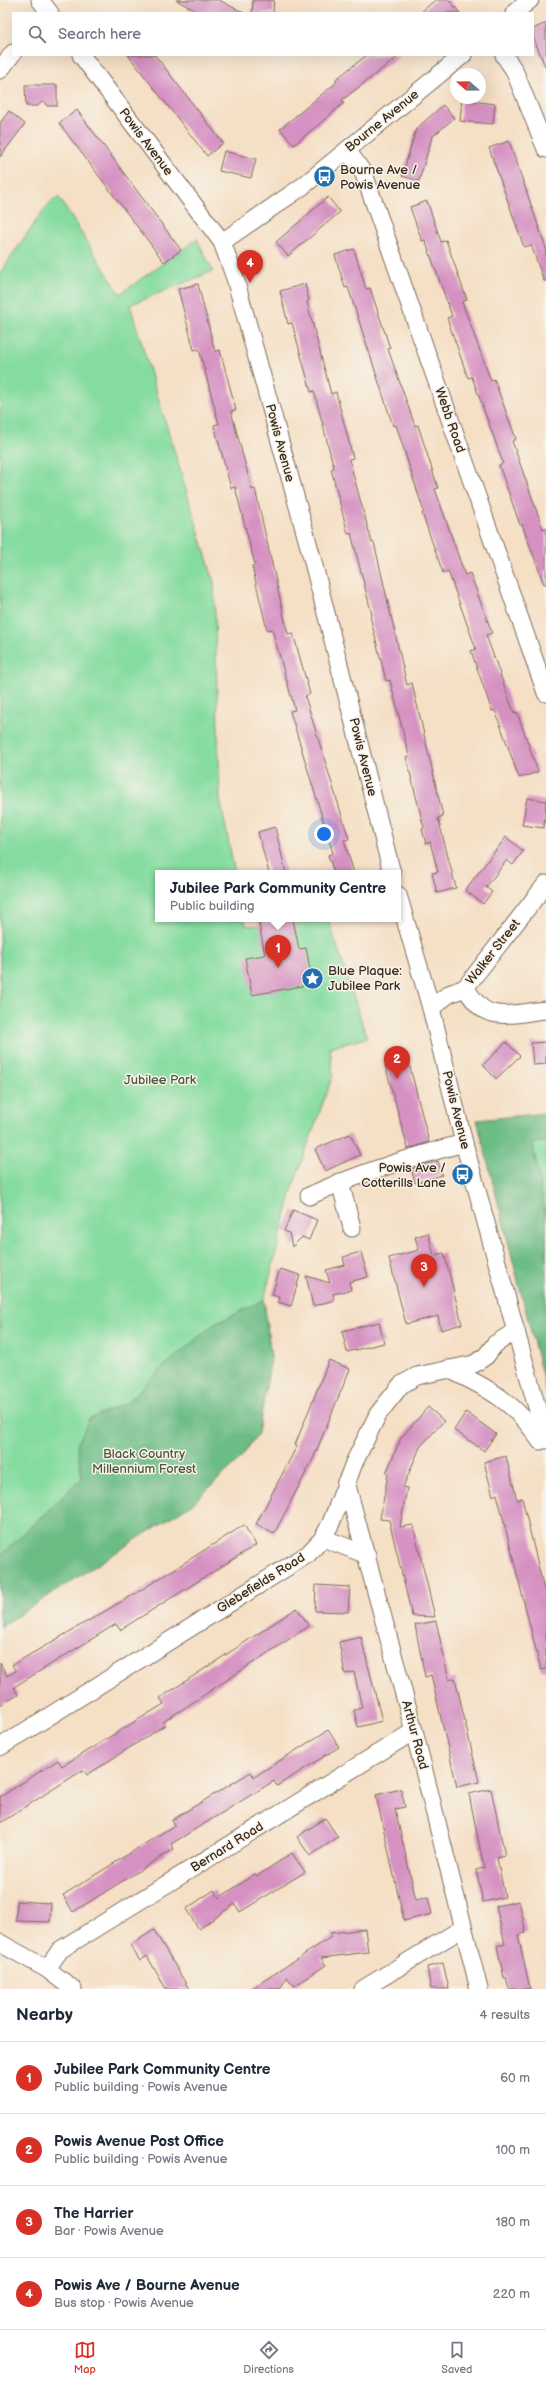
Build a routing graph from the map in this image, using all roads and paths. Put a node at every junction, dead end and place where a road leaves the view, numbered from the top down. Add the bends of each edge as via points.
1 (530, 0) edge
2 (515, 12) edge
3 (12, 54) edge
4 (82, 56) edge
5 (461, 56) edge
6 (505, 56) edge
7 (0, 70) edge
8 (546, 149) edge
9 (347, 150) junction
10 (222, 242) junction
11 (546, 693) edge
12 (391, 870) edge
13 (546, 884) edge
14 (401, 905) edge
15 (465, 988) junction
16 (431, 1008) junction
17 (546, 1010) edge
18 (464, 1143) junction
19 (340, 1182) junction
20 (309, 1196) dead end
21 (352, 1228) dead end
22 (516, 1331) junction
23 (448, 1369) junction
24 (546, 1440) edge
25 (546, 1452) edge
26 (346, 1482) junction
27 (323, 1538) junction
28 (366, 1555) junction
29 (414, 1731) junction
30 (0, 1747) edge
31 (463, 1928) junction
32 (0, 1943) edge
33 (47, 1969) junction
34 (73, 1989) edge
35 (363, 1989) edge
36 (479, 1989) edge

1 - 2 street
3 - 7 street
4 - 10 street, Powis Avenue
5 - 9 street, Bourne Avenue
6 - 8 street via 512,66
9 - 10 street, Bourne Avenue via 303,186
9 - 11 street, Webb Road via 364,174
10 - 12 street, Powis Avenue via 235,278 311,554
13 - 15 street, Walker Street
14 - 16 street, Powis Avenue
15 - 16 street, Walker Street via 449,994
15 - 17 street via 488,1012 501,1014
16 - 18 street, Powis Avenue
18 - 19 street via 419,1155
18 - 22 street, Powis Avenue
19 - 20 street
19 - 21 street
22 - 23 street, Glebefields Road via 495,1344 486,1356 474,1364
22 - 24 street, Powis Avenue
23 - 25 street via 494,1393 511,1406 529,1422
23 - 26 street, Glebefields Road via 417,1376 398,1388 378,1414
26 - 27 street, Glebefields Road
26 - 28 street, Arthur Road
27 - 28 street
27 - 30 street, Glebefields Road via 308,1554
28 - 29 street, Arthur Road
29 - 31 street, Arthur Road
29 - 33 street, Bernard Road via 60,1950
31 - 35 street
31 - 36 street, Arthur Road
32 - 33 street
33 - 34 street

